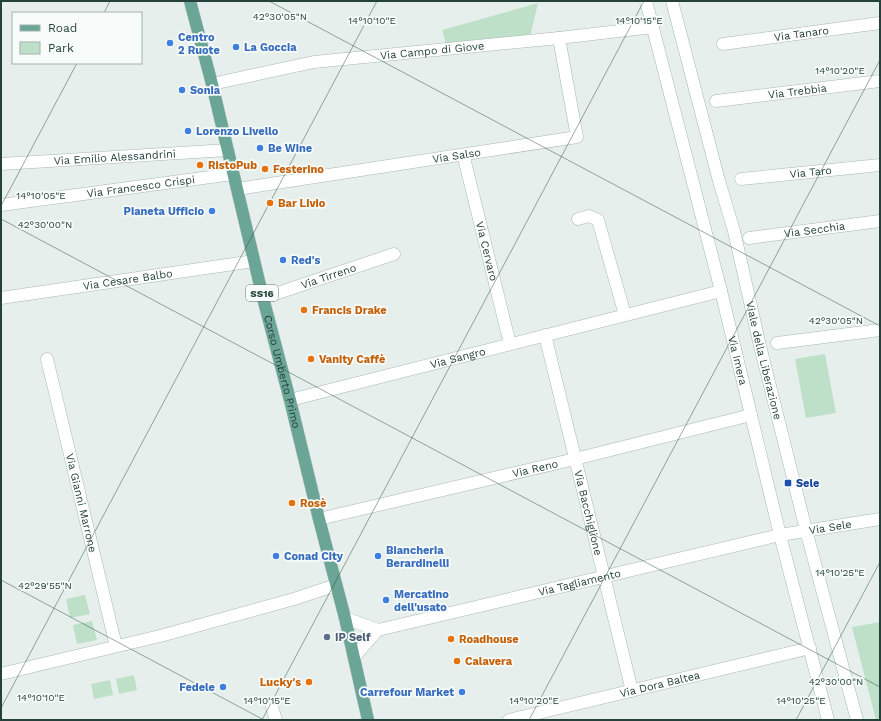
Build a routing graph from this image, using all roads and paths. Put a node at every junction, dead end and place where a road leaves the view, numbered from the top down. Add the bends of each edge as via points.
1 (190, 1) edge
2 (646, 1) edge
3 (672, 1) edge
4 (880, 23) edge
5 (653, 28) junction
6 (559, 38) junction
7 (723, 44) dead end
8 (880, 82) edge
9 (212, 84) junction
10 (716, 101) dead end
11 (228, 150) junction
12 (464, 158) dead end
13 (1, 164) edge
14 (880, 165) edge
15 (233, 174) junction
16 (741, 179) dead end
17 (237, 189) junction
18 (1, 205) edge
19 (578, 219) dead end
20 (880, 221) edge
21 (749, 238) dead end
22 (394, 254) dead end
23 (254, 261) junction
24 (721, 291) junction
25 (1, 298) edge
26 (263, 298) junction
27 (626, 315) junction
28 (880, 330) edge
29 (545, 335) junction
30 (777, 343) dead end
31 (510, 344) junction
32 (47, 359) dead end
33 (290, 400) junction
34 (751, 415) junction
35 (575, 459) junction
36 (318, 519) junction
37 (880, 519) edge
38 (806, 530) junction
39 (780, 535) junction
40 (604, 576) junction
41 (336, 585) junction
42 (345, 618) junction
43 (378, 630) junction
44 (116, 646) junction
45 (810, 648) junction
46 (354, 657) junction
47 (1, 674) edge
48 (632, 691) junction
49 (272, 707) dead end
50 (276, 720) edge
51 (368, 720) edge
52 (509, 720) edge
53 (828, 720) edge
54 (857, 720) edge

1 - 9 main road, Corso Umberto Primo / SS16
2 - 5 street, Via Imera
3 - 38 street, Viale della Liberazione via 734,231
4 - 7 street, Via Tanaro
5 - 6 street, Via Campo di Giove
5 - 24 street, Via Imera
6 - 9 street, Via Campo di Giove via 314,62
6 - 17 street, Via Salso via 577,137
8 - 10 street, Via Trebbia
9 - 11 main road, Corso Umberto Primo / SS16
11 - 13 street, Via Emilio Alessandrini
11 - 15 main road, Corso Umberto Primo / SS16
12 - 31 street, Via Cervaro
14 - 16 street, Via Taro
15 - 17 main road, Corso Umberto Primo / SS16
15 - 18 street, Via Francesco Crispi
17 - 23 main road, Corso Umberto Primo / SS16
19 - 27 street via 589,216 598,220
20 - 21 street, Via Secchia
22 - 26 street, Via Tirreno
23 - 25 street, Via Cesare Balbo
23 - 26 main road, Corso Umberto Primo / SS16
24 - 27 street, Via Sangro
24 - 34 street, Via Imera
26 - 33 main road, Corso Umberto Primo / SS16
27 - 29 street, Via Sangro
28 - 30 street
29 - 31 street, Via Sangro
29 - 35 street, Via Bacchiglione
31 - 33 street, Via Sangro
32 - 44 street, Via Gianni Marrone
33 - 36 main road, Corso Umberto Primo / SS16
34 - 35 street, Via Reno
34 - 39 street, Via Imera
35 - 36 street, Via Reno
35 - 40 street, Via Bacchiglione
36 - 41 main road, Corso Umberto Primo / SS16
37 - 38 street, Via Sele
38 - 39 street, Via Sele
38 - 54 street, Viale della Liberazione
39 - 40 street, Via Tagliamento
39 - 45 street, Via Imera
40 - 43 street, Via Tagliamento
40 - 48 street, Via Bacchiglione
41 - 42 main road, Corso Umberto Primo / SS16
41 - 44 street via 205,624
42 - 43 street
42 - 46 main road, Corso Umberto Primo / SS16
43 - 46 street
44 - 47 street
45 - 48 street, Via Dora Baltea
45 - 53 street, Via Imera
46 - 51 main road, Corso Umberto Primo / SS16
48 - 52 street, Via Dora Baltea
49 - 50 street

